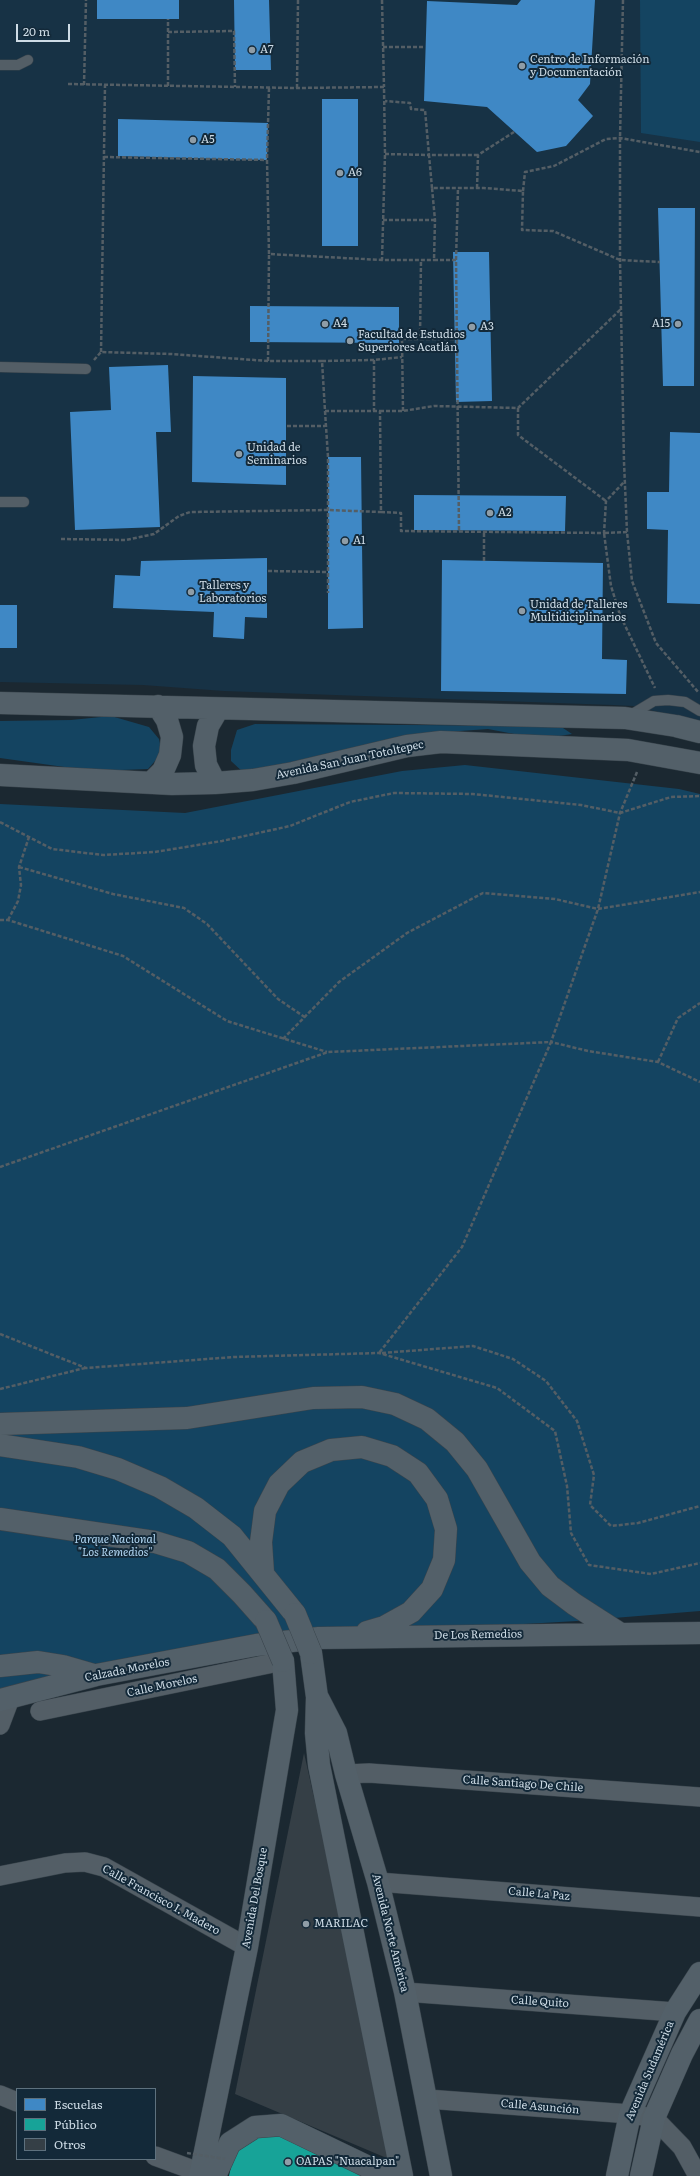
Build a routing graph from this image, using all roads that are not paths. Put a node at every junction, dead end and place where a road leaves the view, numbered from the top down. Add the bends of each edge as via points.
1 (28, 60) dead end
2 (0, 65) edge
3 (0, 367) edge
4 (86, 369) road end
5 (0, 502) edge
6 (24, 502) dead end
7 (0, 703) edge
8 (158, 706) junction
9 (218, 709) junction
10 (700, 711) edge
11 (625, 718) junction
12 (700, 732) edge
13 (700, 762) edge
14 (0, 775) edge
15 (151, 783) junction
16 (215, 783) junction
17 (0, 1424) edge
18 (0, 1445) edge
19 (0, 1519) edge
20 (263, 1572) junction
21 (620, 1633) junction
22 (700, 1633) edge
23 (348, 1638) junction
24 (256, 1645) joint
25 (283, 1661) junction
26 (0, 1666) edge
27 (96, 1676) junction
28 (317, 1697) junction
29 (5, 1698) edge
30 (40, 1711) dead end
31 (0, 1725) edge
32 (346, 1774) junction
33 (700, 1797) edge
34 (0, 1876) edge
35 (378, 1882) junction
36 (700, 1907) edge
37 (247, 1948) junction
38 (700, 1973) edge
39 (404, 1992) junction
40 (675, 2012) junction
41 (700, 2020) edge
42 (0, 2095) edge
43 (427, 2099) junction
44 (16, 2102) edge
45 (630, 2114) junction
46 (654, 2118) junction
47 (156, 2156) edge
48 (210, 2171) edge
49 (387, 2176) edge
50 (402, 2176) edge
51 (441, 2176) edge
52 (617, 2176) edge
53 (641, 2176) edge
54 (698, 2176) edge

1 - 2 lane via 18,65
3 - 4 lane
5 - 6 lane
7 - 8 main road
8 - 9 main road
8 - 15 main road via 167,720 172,737 170,755 163,771
9 - 11 main road
9 - 16 main road via 208,726 204,746 206,765
10 - 11 lane via 685,702 663,700 654,701
11 - 12 main road
13 - 16 main road, Avenida San Juan Totoltepec via 628,750 440,742 408,746 293,773
14 - 15 main road, Avenida San Juan Totoltepec
15 - 16 main road, Avenida San Juan Totoltepec
17 - 21 main road via 187,1418 313,1398 362,1397 395,1404 427,1418 455,1442 477,1469 530,1562 550,1586
18 - 20 main road, Avenida Norte América via 78,1457 118,1469 160,1487 196,1508 232,1536
19 - 25 main road, Avenida Del Bosque, bridge via 155,1542 188,1552 217,1570 266,1621
20 - 23 main road via 261,1542 265,1511 279,1484 302,1462 331,1450 362,1447 392,1456 418,1473 437,1499 446,1529 444,1560 432,1589 412,1612 384,1627
20 - 28 main road, Avenida Norte América, bridge via 295,1614 311,1653
21 - 22 main road, De Los Remedios
21 - 23 main road, De Los Remedios
23 - 24 main road, De Los Remedios via 319,1638
24 - 27 main road, Calzada Morelos
25 - 30 street, Calle Morelos
25 - 37 main road, Avenida Del Bosque via 287,1710
26 - 27 main road via 38,1662
27 - 29 main road, Calzada Morelos
28 - 32 main road, Avenida Norte América via 336,1733
28 - 50 main road, Avenida Norte América via 316,1733 319,1765
29 - 31 street
32 - 33 street, Calle Santiago De Chile via 377,1774
32 - 35 main road, Avenida Norte América
34 - 37 street, Calle Francisco I. Madero via 65,1863 85,1862 104,1867
35 - 36 street, Calle La Paz
35 - 39 main road, Avenida Norte América
37 - 48 main road, Avenida Del Bosque
38 - 40 main road, Avenida Sudamérica
39 - 40 street, Calle Quito
39 - 43 main road, Avenida Norte América
40 - 45 main road, Avenida Sudamérica
41 - 46 main road, Avenida Sudamérica
42 - 44 street
43 - 45 street, Calle Asunción
43 - 51 main road, Avenida Norte América
45 - 46 street, Calle Asunción
45 - 52 main road, Avenida Sudamérica
46 - 53 main road, Avenida Sudamérica
46 - 54 street via 682,2147
47 - 48 street
48 - 49 main road via 230,2143 254,2127 281,2125

